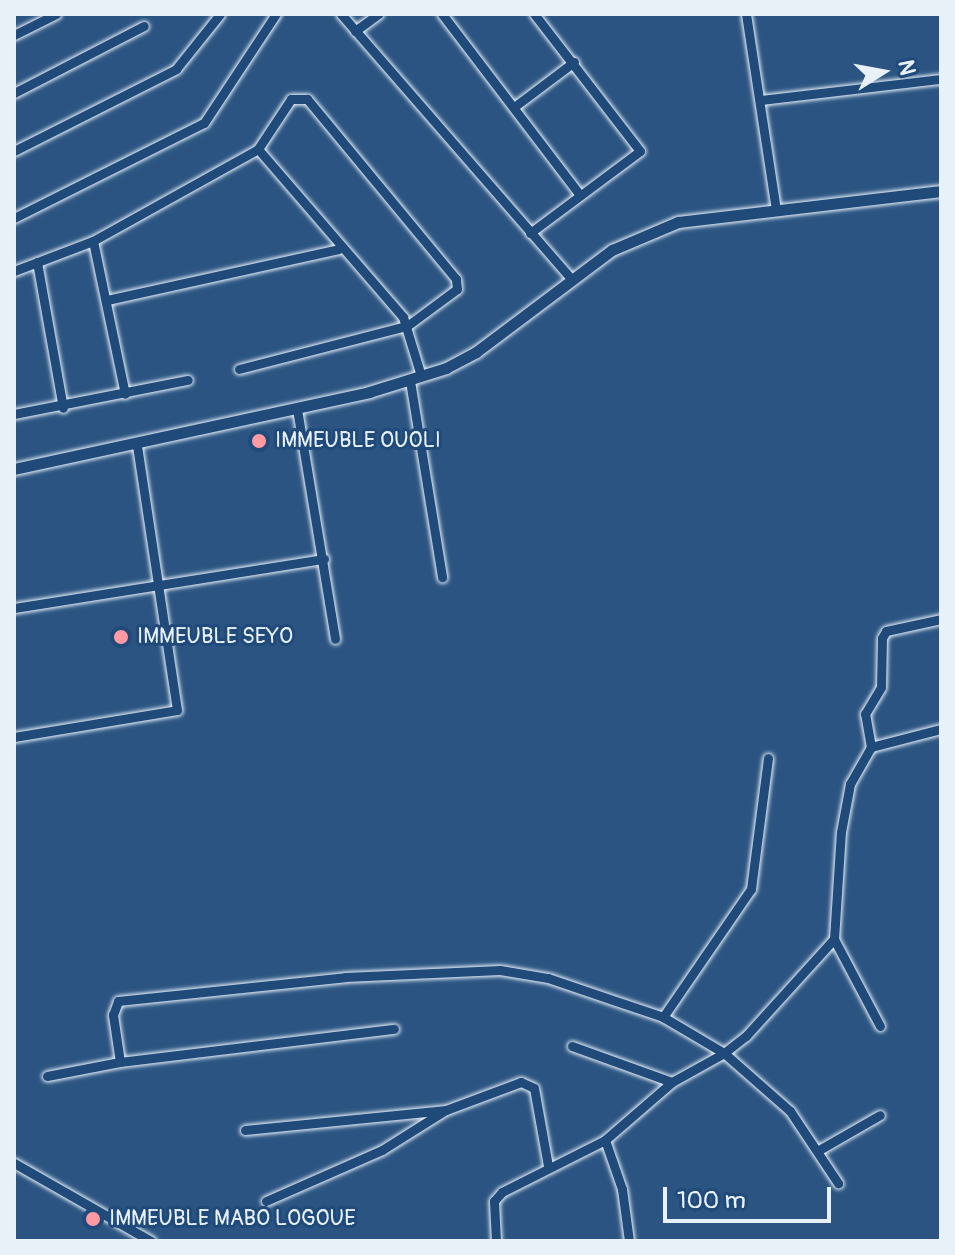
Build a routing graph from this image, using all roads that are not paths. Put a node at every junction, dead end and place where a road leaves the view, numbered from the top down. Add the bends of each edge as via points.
1 (56, 14) edge
2 (220, 14) edge
3 (276, 14) edge
4 (341, 14) edge
5 (378, 14) edge
6 (442, 14) edge
7 (534, 14) edge
8 (746, 14) edge
9 (144, 26) dead end
10 (355, 31) junction
11 (14, 35) edge
12 (574, 62) junction
13 (941, 79) edge
14 (14, 93) edge
15 (761, 100) junction
16 (514, 107) junction
17 (258, 149) junction
18 (14, 151) edge
19 (941, 191) edge
20 (579, 194) junction
21 (776, 210) junction
22 (14, 218) edge
23 (530, 233) junction
24 (93, 241) junction
25 (338, 249) junction
26 (37, 262) junction
27 (14, 271) edge
28 (572, 280) junction
29 (107, 300) junction
30 (407, 326) junction
31 (239, 369) dead end
32 (416, 378) junction
33 (188, 380) dead end
34 (125, 394) junction
35 (63, 408) junction
36 (297, 409) junction
37 (14, 414) edge
38 (137, 445) junction
39 (14, 469) edge
40 (324, 559) junction
41 (442, 577) dead end
42 (162, 586) junction
43 (14, 608) edge
44 (941, 619) edge
45 (335, 639) dead end
46 (941, 729) edge
47 (14, 737) edge
48 (871, 747) junction
49 (768, 758) dead end
50 (834, 939) junction
51 (663, 1017) junction
52 (880, 1026) dead end
53 (394, 1029) dead end
54 (572, 1046) dead end
55 (724, 1053) junction
56 (120, 1062) junction
57 (47, 1076) dead end
58 (672, 1082) junction
59 (446, 1110) junction
60 (880, 1115) dead end
61 (245, 1130) dead end
62 (605, 1140) junction
63 (819, 1150) junction
64 (14, 1163) edge
65 (548, 1166) junction
66 (838, 1183) dead end
67 (266, 1201) dead end
68 (151, 1241) edge
69 (496, 1241) edge
70 (629, 1241) edge

1 - 11 street
2 - 18 street via 176,69
3 - 22 street via 204,123
4 - 10 street
5 - 10 street
6 - 16 street
7 - 12 street
8 - 15 street
9 - 14 street
10 - 23 street
12 - 16 street
12 - 20 street via 640,151
13 - 15 street
15 - 21 street
16 - 20 street
17 - 24 street
17 - 25 street
17 - 30 street via 291,99 307,99 456,279 457,289
19 - 21 street
20 - 23 street
21 - 28 street via 678,222 642,234
23 - 28 street
24 - 26 street
24 - 29 street
25 - 29 street
25 - 30 street
26 - 27 street
26 - 35 street
28 - 32 street via 476,352
29 - 34 street
30 - 31 street
30 - 32 street
32 - 36 street
32 - 41 street
33 - 34 street
34 - 35 street
35 - 37 street
36 - 38 street
36 - 40 street
38 - 39 street
38 - 42 street
40 - 42 street
40 - 45 street
42 - 43 street
42 - 47 street via 177,710
44 - 48 street via 886,631 882,638 881,687 865,714
46 - 48 street
48 - 50 street via 850,784 841,832
49 - 51 street via 751,889
50 - 52 street
50 - 55 street via 746,1036
51 - 55 street
51 - 56 street via 548,978 500,970 345,977 118,1001 113,1015
53 - 56 street
54 - 58 street
55 - 58 street
55 - 63 street via 790,1111
56 - 57 street
58 - 62 street
59 - 61 street
59 - 65 street via 529,1083
59 - 67 street via 382,1150
60 - 63 street
62 - 65 street
62 - 70 street via 622,1189
63 - 66 street
64 - 68 street
65 - 69 street via 494,1201

